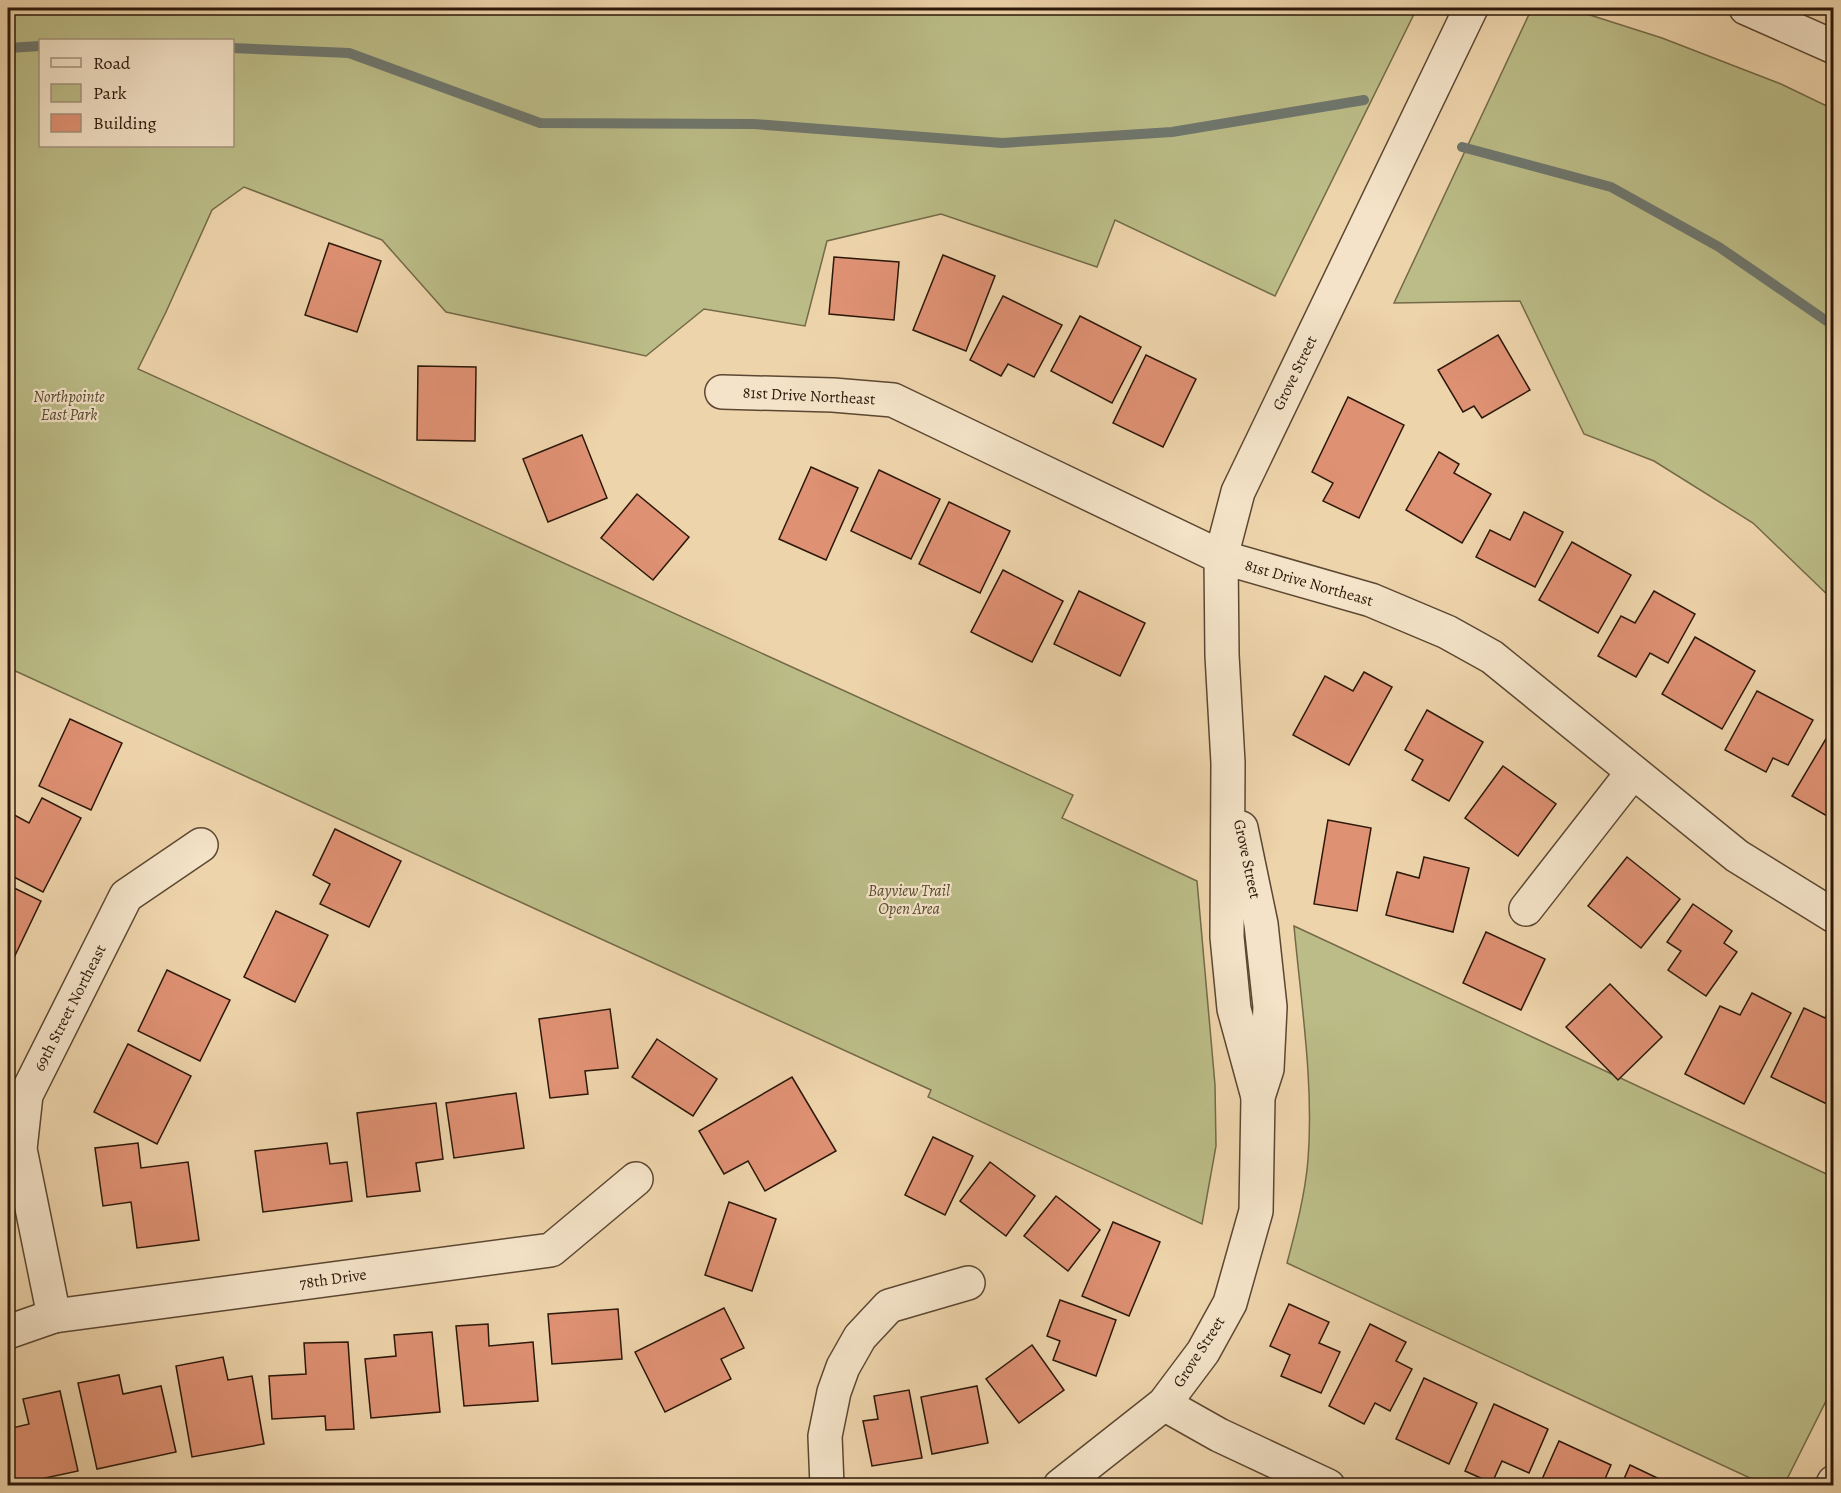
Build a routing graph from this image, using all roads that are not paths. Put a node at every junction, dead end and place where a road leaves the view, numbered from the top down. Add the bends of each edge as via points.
1 (1471, 8) edge
2 (1746, 8) edge
3 (1833, 47) edge
4 (722, 392) dead end
5 (1221, 558) junction
6 (1633, 772) junction
7 (201, 845) dead end
8 (1526, 909) dead end
9 (1833, 916) edge
10 (636, 1179) dead end
11 (968, 1282) dead end
12 (54, 1316) junction
13 (8, 1332) edge
14 (1164, 1404) junction
15 (827, 1485) edge
16 (1060, 1485) edge
17 (1328, 1485) edge

1 - 5 street, Grove Street via 1238,492
2 - 3 street
4 - 5 street, 81st Drive Northeast via 893,400
5 - 6 street, 81st Drive Northeast via 1371,600 1442,629 1492,657
5 - 14 street, Grove Street via 1228,763 1227,937 1234,1009 1258,1097 1256,1211 1230,1303 1203,1352
6 - 8 street
6 - 9 street, 81st Drive Northeast via 1737,856
7 - 12 street, 69th Street Northeast via 126,896 26,1095 20,1149
10 - 12 street, 78th Drive via 551,1250
11 - 15 street via 890,1306 860,1337 834,1392 825,1436
12 - 13 street, 78th Drive
14 - 16 street, Grove Street
14 - 17 street via 1219,1435

